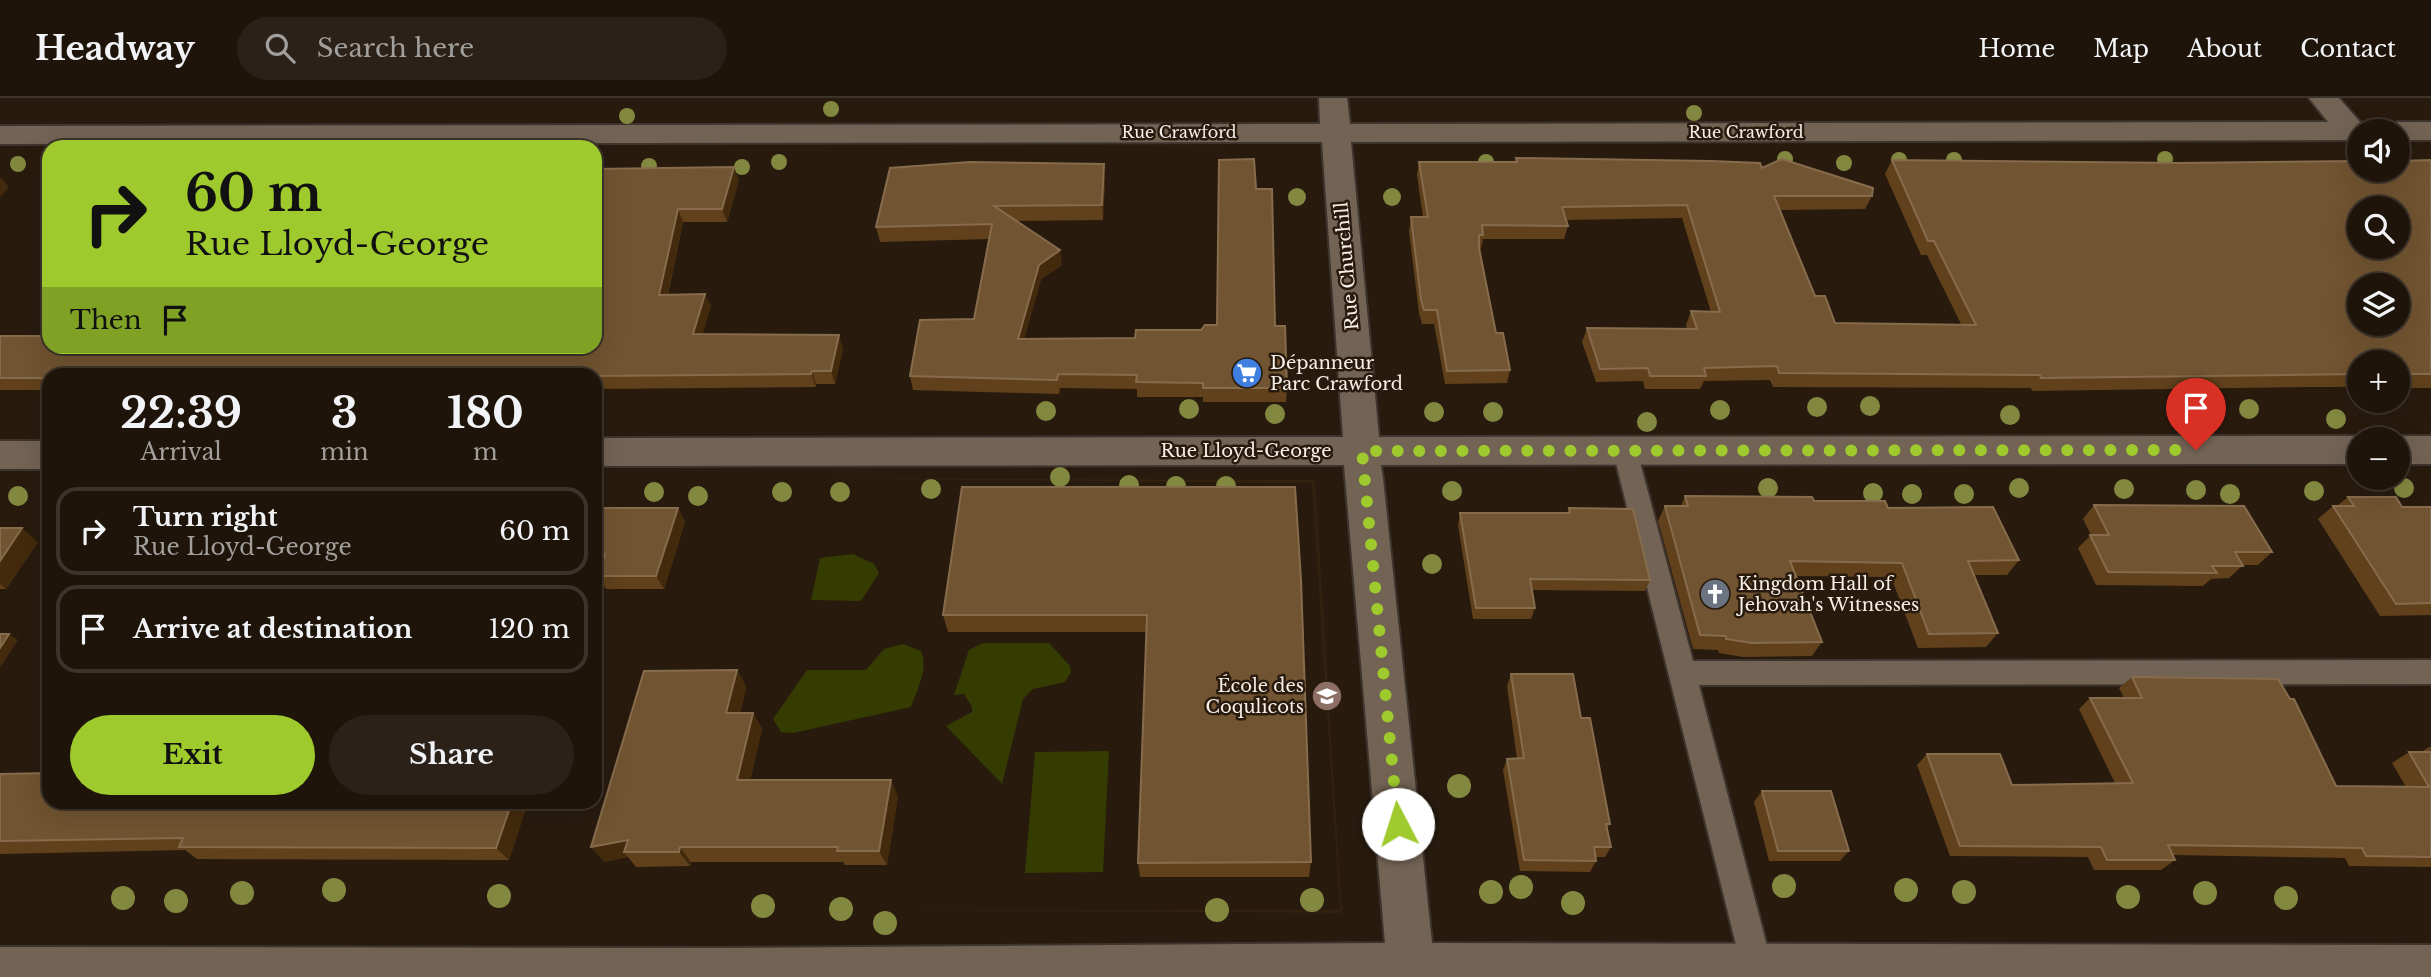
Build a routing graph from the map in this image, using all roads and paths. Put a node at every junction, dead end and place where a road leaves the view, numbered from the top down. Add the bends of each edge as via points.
1 (2323, 98) edge
2 (1334, 115) edge
3 (2347, 122) edge
4 (2347, 131) edge
5 (2410, 131) edge
6 (2431, 131) edge
7 (0, 135) edge
8 (2347, 450) edge
9 (2410, 450) edge
10 (2431, 450) edge
11 (1362, 451) junction
12 (1625, 451) junction
13 (602, 452) edge
14 (0, 455) edge
15 (42, 455) edge
16 (2431, 672) edge
17 (1682, 673) junction
18 (1757, 969) junction
19 (2431, 969) edge
20 (0, 971) edge
21 (1412, 972) edge

1 - 3 street
2 - 4 street, Rue Crawford
2 - 7 street, Rue Crawford
2 - 11 street, Rue Churchill
5 - 6 street
8 - 12 street, Rue Lloyd-George
9 - 10 street
11 - 12 street, Rue Lloyd-George
11 - 13 street, Rue Lloyd-George
11 - 21 street, Rue Churchill
12 - 17 lane
14 - 15 street
16 - 17 lane
17 - 18 lane
18 - 19 street
18 - 21 street
20 - 21 street

